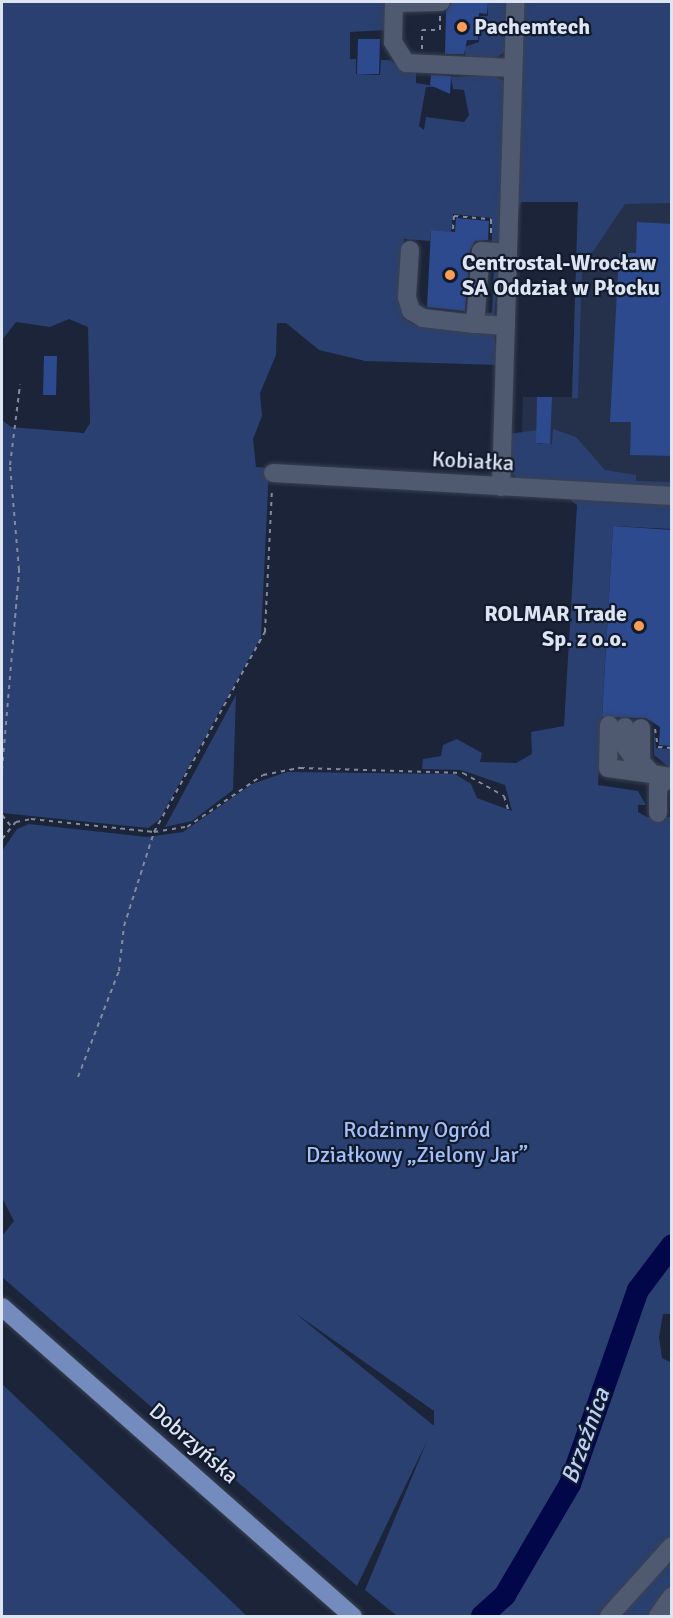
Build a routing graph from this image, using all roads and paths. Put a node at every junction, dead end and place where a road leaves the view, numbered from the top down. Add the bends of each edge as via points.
1 (394, 2) edge
2 (515, 2) edge
3 (441, 3) edge
4 (422, 65) junction
5 (513, 68) junction
6 (453, 229) dead end
7 (489, 240) junction
8 (410, 250) dead end
9 (508, 253) junction
10 (475, 324) junction
11 (506, 326) junction
12 (20, 385) dead end
13 (273, 473) joint
14 (501, 487) junction
15 (672, 496) edge
16 (636, 727) junction
17 (672, 748) edge
18 (2, 770) edge
19 (649, 772) junction
20 (671, 777) edge
21 (509, 812) dead end
22 (658, 813) dead end
23 (2, 815) edge
24 (12, 826) junction
25 (154, 832) junction
26 (2, 839) edge
27 (78, 1077) dead end
28 (2, 1307) edge
29 (672, 1546) edge
30 (672, 1596) edge
31 (353, 1617) edge
32 (609, 1617) edge
33 (658, 1617) edge

1 - 3 street
1 - 4 street via 396,50 406,63
2 - 5 street
3 - 4 path via 440,30 423,30
4 - 5 street
5 - 9 street
6 - 7 path via 454,216 491,219
7 - 9 street
7 - 10 street via 481,251
8 - 10 street via 407,297 411,311 423,318
9 - 11 street
10 - 11 street
11 - 14 street
12 - 18 path via 10,465 19,570
13 - 14 street, Kobiałka
13 - 25 path via 265,632
14 - 15 street, Kobiałka
16 - 17 path via 658,747
16 - 19 street via 640,756
16 - 19 street via 624,745
16 - 19 street via 608,768
16 - 20 street via 650,762
19 - 20 street
20 - 22 street via 658,787
21 - 25 path via 504,796 464,773 300,768 263,775 187,826
23 - 24 path
24 - 25 path via 31,819
24 - 26 path
25 - 27 path via 124,927 118,971
28 - 31 main road, Dobrzyńska
29 - 32 street
30 - 33 street

